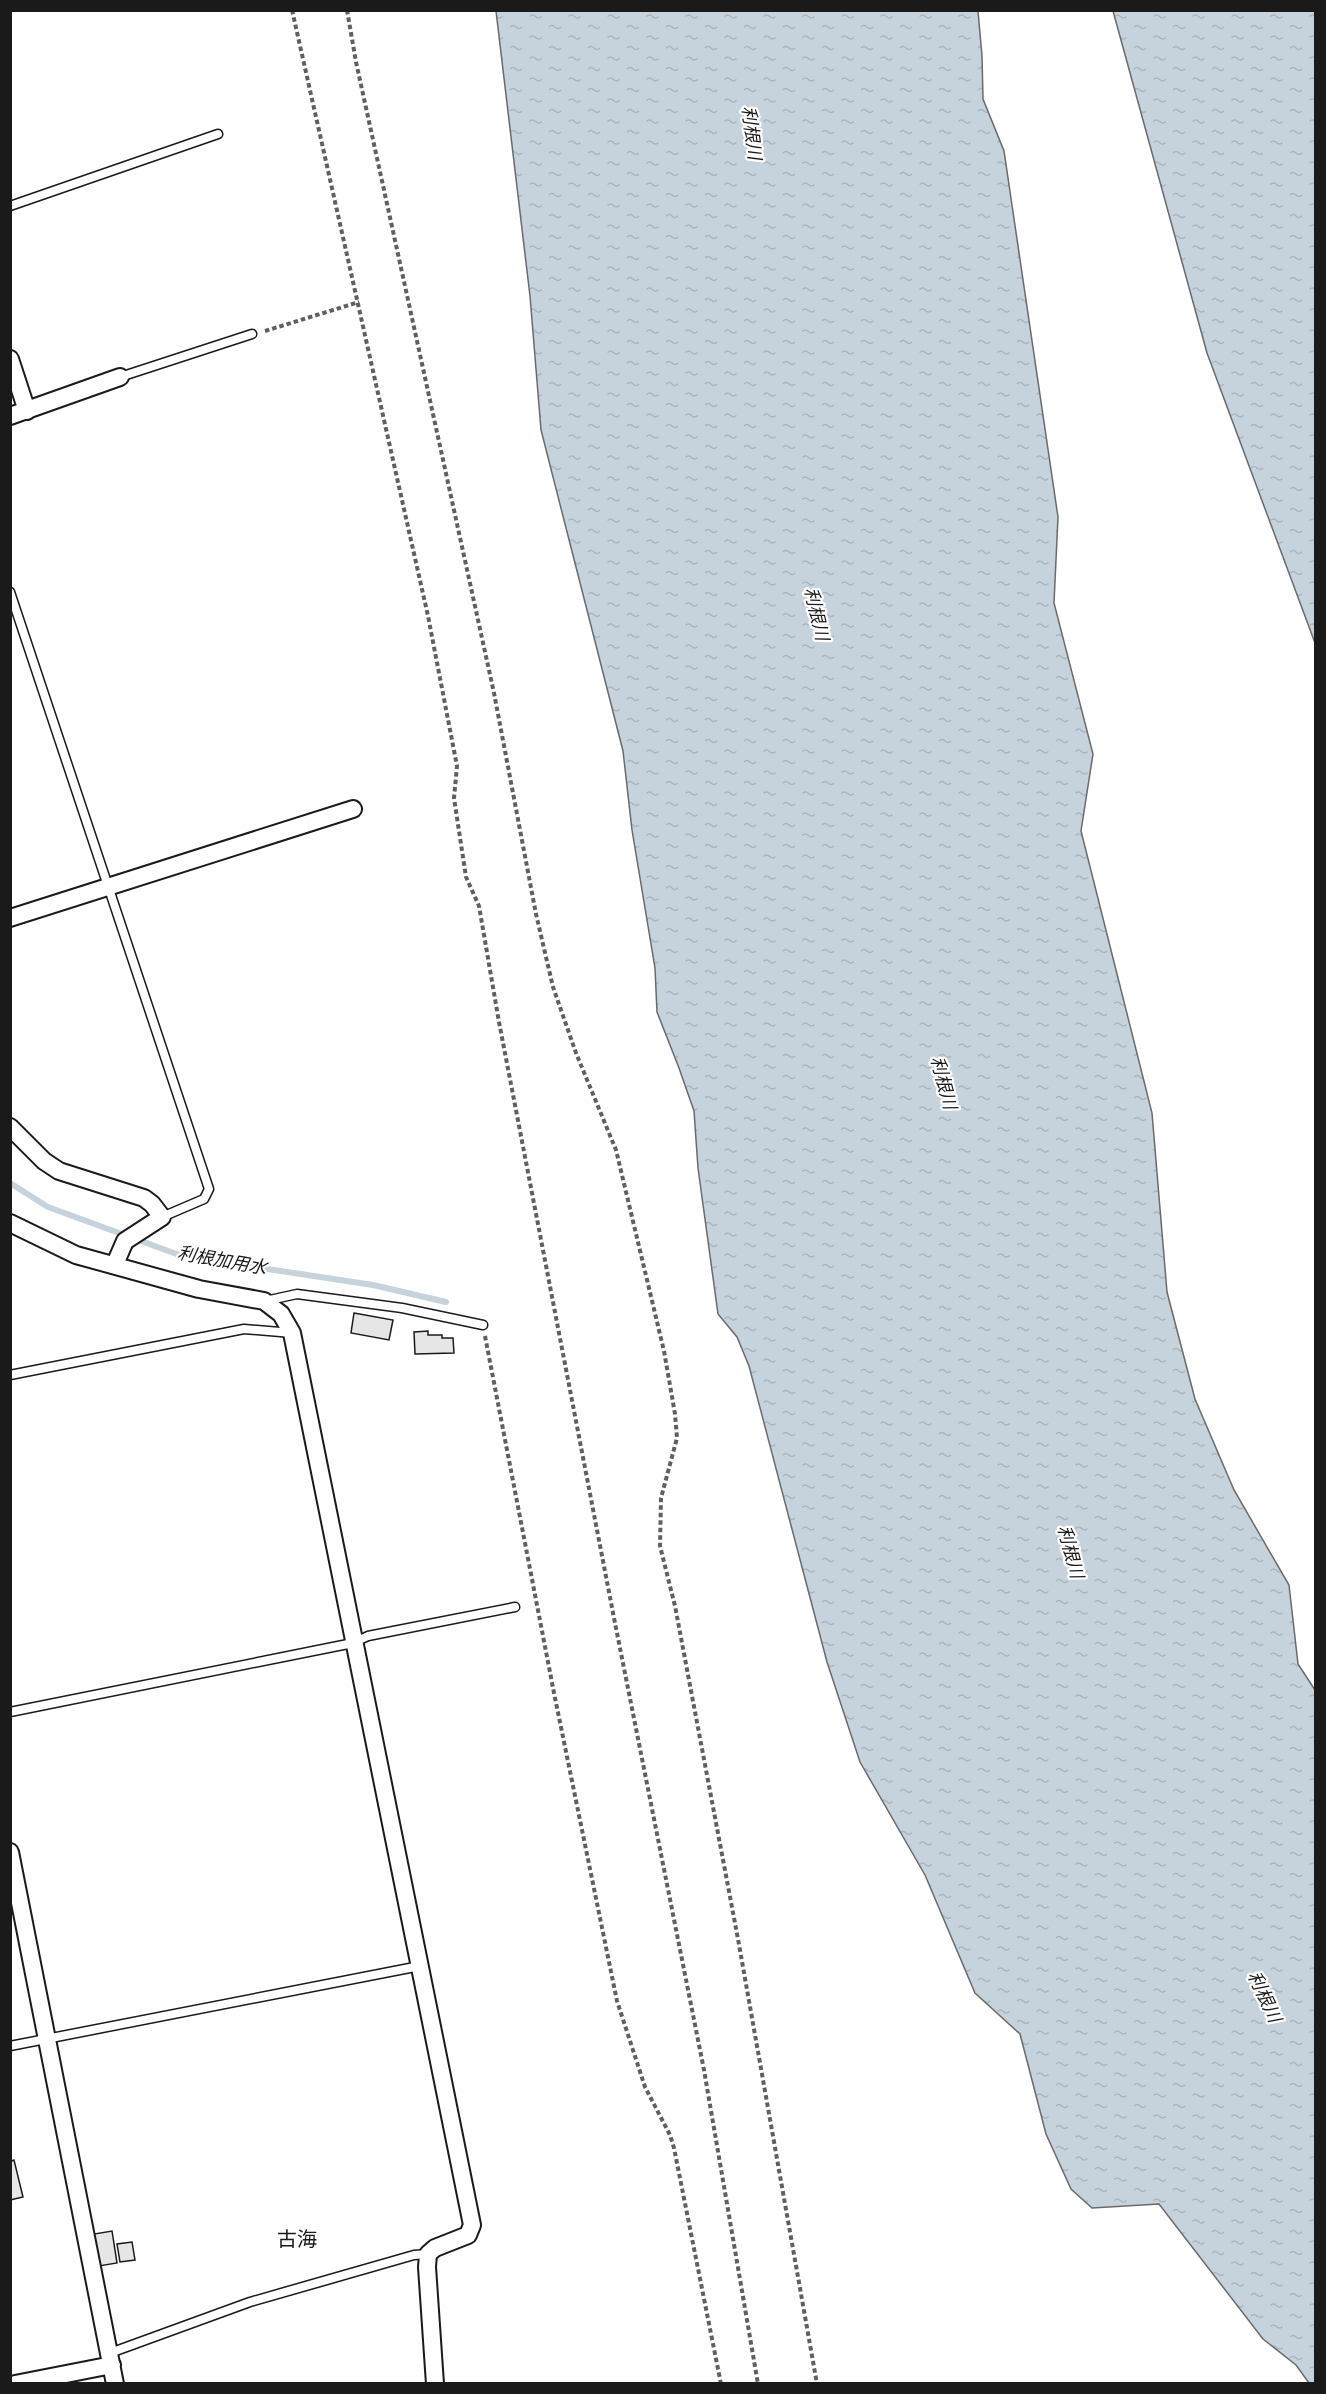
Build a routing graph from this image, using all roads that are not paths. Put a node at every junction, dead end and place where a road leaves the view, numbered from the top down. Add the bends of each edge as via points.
1 (218, 134) dead end
2 (10, 206) edge
3 (252, 334) road end
4 (10, 359) edge
5 (120, 378) joint
6 (19, 413) edge
7 (10, 592) edge
8 (353, 809) dead end
9 (108, 887) junction
10 (10, 918) edge
11 (10, 1127) edge
12 (162, 1217) junction
13 (10, 1223) edge
14 (115, 1264) junction
15 (264, 1302) junction
16 (483, 1325) road end
17 (292, 1333) junction
18 (10, 1375) edge
19 (515, 1607) dead end
20 (353, 1643) junction
21 (10, 1712) edge
22 (10, 1852) edge
23 (420, 1966) junction
24 (47, 2039) junction
25 (10, 2046) edge
26 (428, 2254) junction
27 (111, 2359) junction
28 (15, 2384) edge
29 (115, 2384) edge
30 (435, 2384) edge

1 - 2 lane
3 - 5 lane
4 - 6 street
5 - 6 street
7 - 9 lane
8 - 9 street
9 - 10 street
9 - 12 lane via 209,1189 204,1199
11 - 12 street via 58,1171 144,1198
12 - 14 street via 125,1241
13 - 14 street via 76,1255
14 - 15 street
15 - 16 lane via 297,1294 402,1308
15 - 17 street via 281,1314
17 - 18 lane via 244,1329
17 - 20 street
19 - 20 lane via 368,1636
20 - 21 lane
20 - 23 street
22 - 24 street
23 - 24 lane
23 - 26 street via 471,2224 468,2235
24 - 25 lane
24 - 27 street
26 - 27 lane via 250,2302
26 - 30 street
27 - 28 street
27 - 29 street

